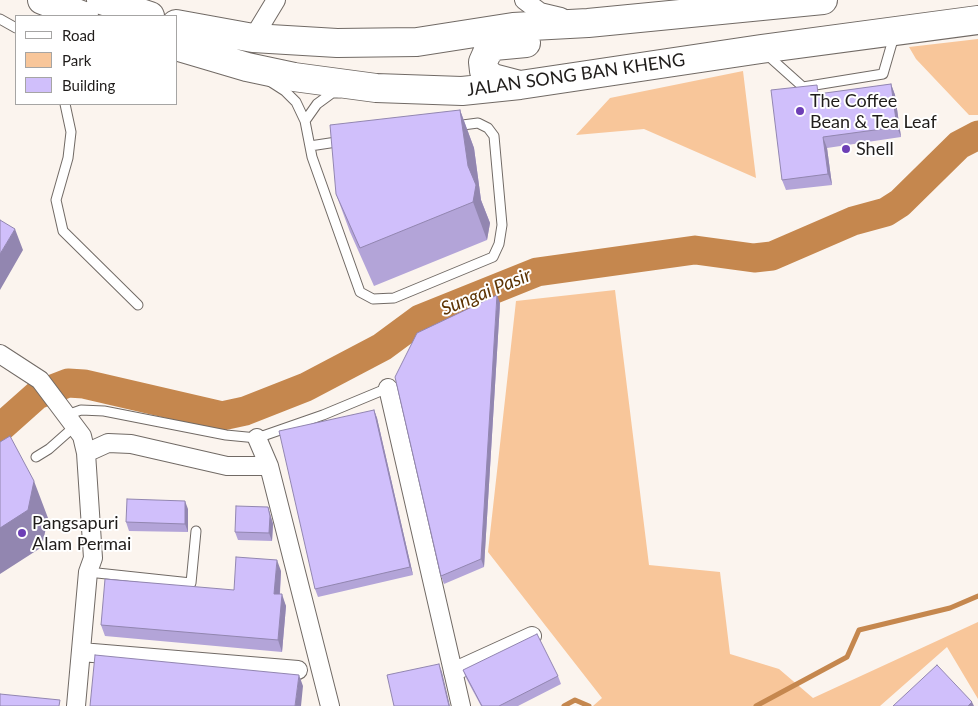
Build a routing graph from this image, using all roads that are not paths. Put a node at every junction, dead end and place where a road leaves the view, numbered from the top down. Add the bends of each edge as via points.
1 (42, 0) edge
2 (101, 0) edge
3 (276, 0) edge
4 (524, 0) edge
5 (823, 0) edge
6 (774, 3) edge
7 (723, 6) edge
8 (81, 15) edge
9 (147, 15) edge
10 (0, 18) edge
11 (978, 20) edge
12 (588, 23) junction
13 (178, 24) edge
14 (15, 27) edge
15 (895, 30) junction
16 (253, 38) junction
17 (178, 47) edge
18 (761, 49) junction
19 (247, 66) junction
20 (520, 85) junction
21 (376, 88) junction
22 (65, 105) edge
23 (305, 121) junction
24 (441, 128) edge
25 (357, 140) edge
26 (310, 146) junction
27 (138, 306) dead end
28 (0, 354) edge
29 (388, 388) joint
30 (71, 420) junction
31 (257, 438) junction
32 (86, 453) junction
33 (36, 457) dead end
34 (270, 466) junction
35 (196, 531) dead end
36 (88, 572) junction
37 (532, 636) edge
38 (81, 652) junction
39 (298, 670) dead end
40 (453, 672) junction
41 (76, 706) edge
42 (330, 706) edge
43 (461, 706) edge

1 - 8 main road
2 - 9 main road
3 - 16 street
4 - 12 street via 540,12
5 - 6 main road
6 - 7 main road
7 - 12 main road
7 - 20 main road via 727,19 709,24 494,46 487,52 484,70 493,78
10 - 14 lane
11 - 15 main road, JALAN SONG BAN KHENG
12 - 16 main road via 514,27 418,42 337,43
13 - 16 main road
15 - 18 main road, JALAN SONG BAN KHENG
15 - 18 lane via 883,74 802,87
17 - 19 main road, JALAN SONG BAN KHENG
18 - 20 main road, JALAN SONG BAN KHENG
19 - 21 main road, JALAN SONG BAN KHENG via 294,77
19 - 23 lane via 285,91 296,102
20 - 21 main road, JALAN SONG BAN KHENG via 462,91
21 - 23 lane via 332,93 317,104
22 - 27 lane via 71,132 68,158 56,200 63,231
23 - 26 lane
24 - 26 lane via 478,123 494,136 502,224 499,244 493,257 394,298 373,299 360,292
25 - 26 lane
28 - 30 street via 40,380
29 - 31 lane
29 - 40 street
30 - 31 lane via 82,410 104,411
30 - 32 street via 82,436
30 - 33 lane via 49,449
31 - 34 street
32 - 34 street via 108,443 131,444 227,466
32 - 36 street via 93,558
34 - 42 street
35 - 36 lane via 191,582
36 - 38 street
37 - 40 street
38 - 39 street
38 - 41 street
40 - 43 street

